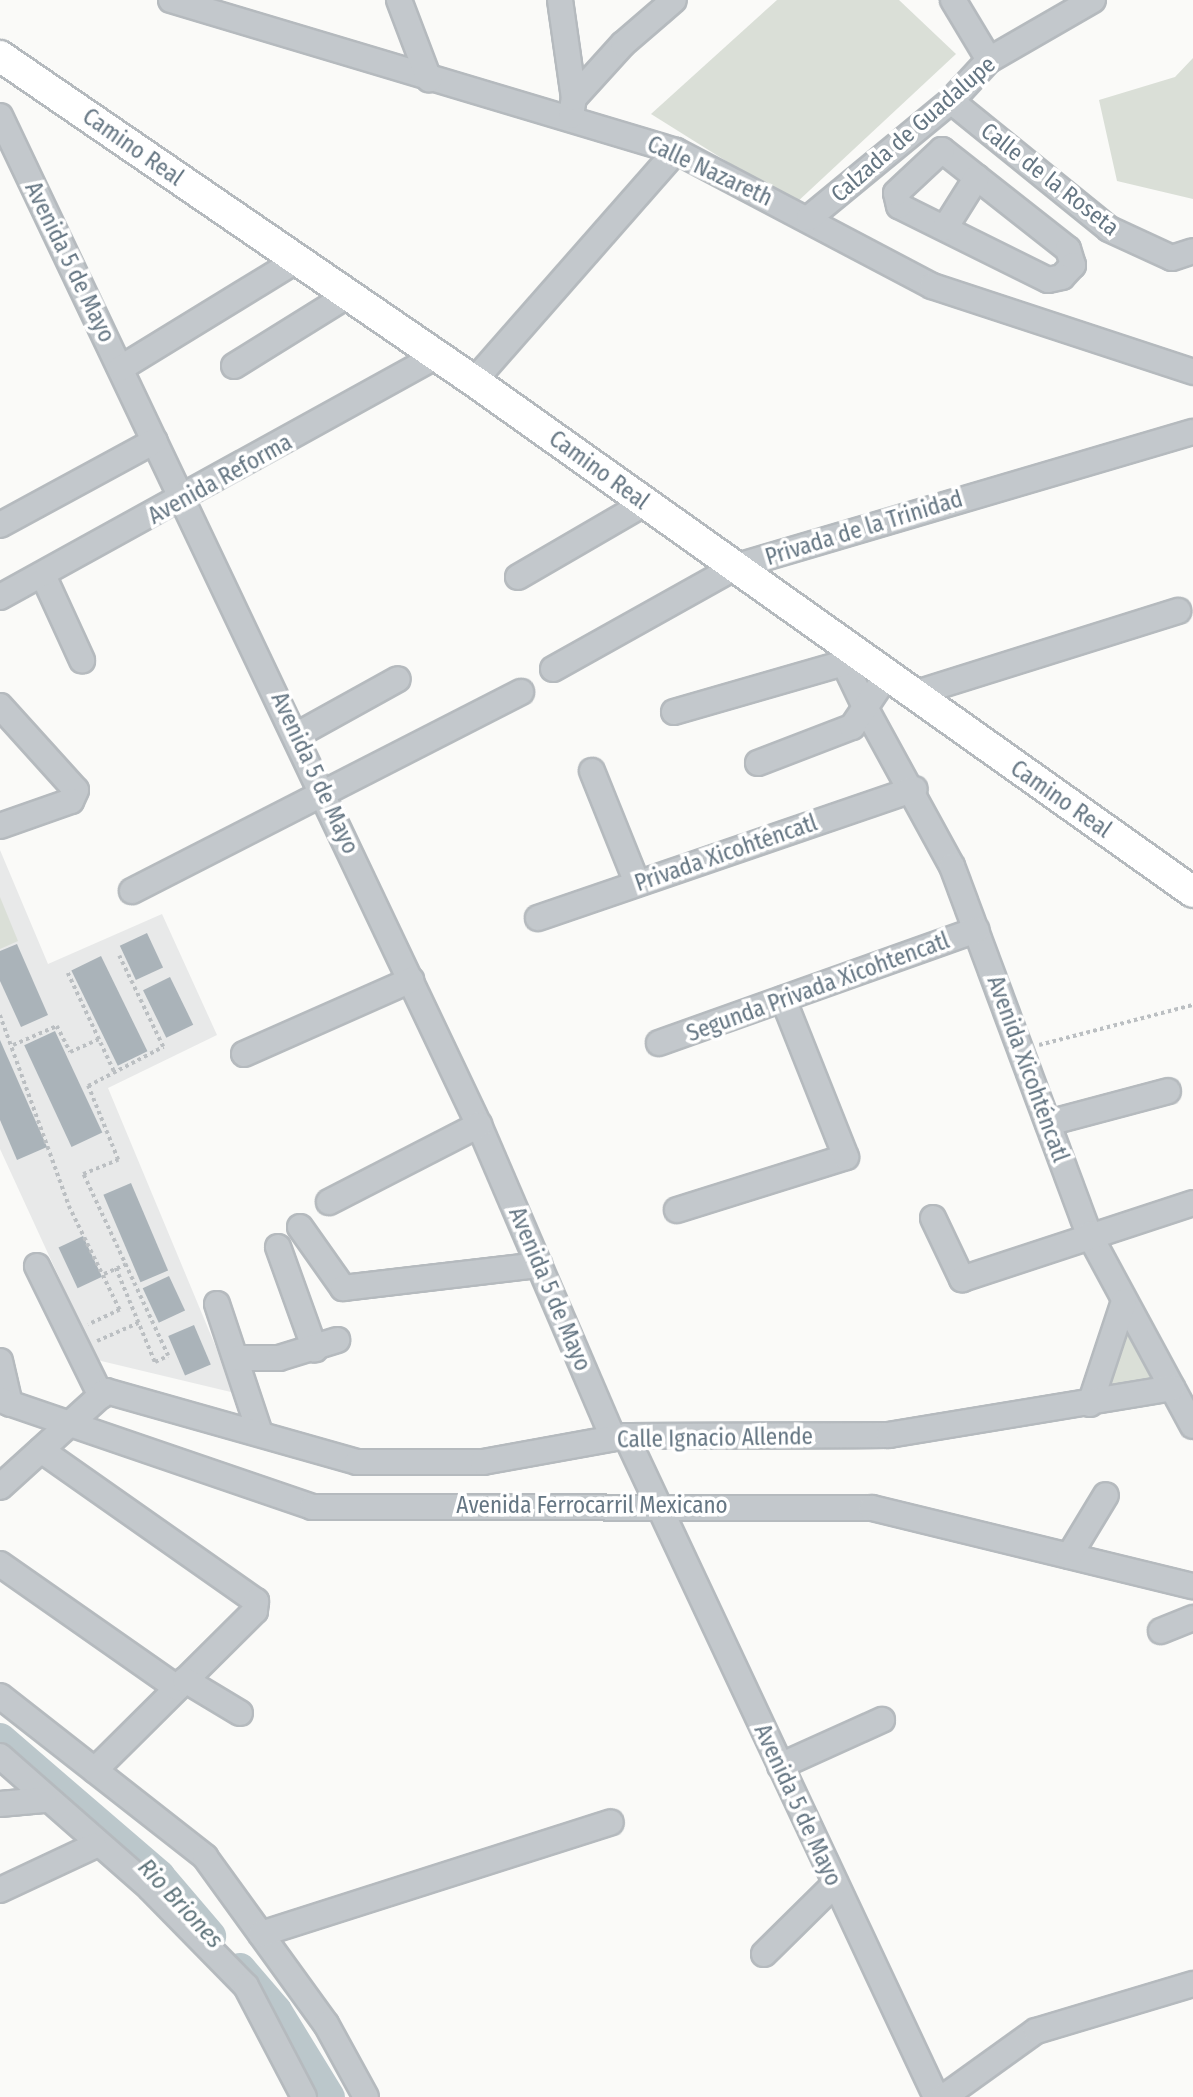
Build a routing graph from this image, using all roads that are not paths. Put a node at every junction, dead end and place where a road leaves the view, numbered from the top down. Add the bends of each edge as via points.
1 (399, 0) edge
2 (560, 0) edge
3 (674, 0) edge
4 (953, 0) edge
5 (1093, 0) edge
6 (177, 1) edge
7 (1068, 6) edge
8 (0, 56) edge
9 (989, 60) junction
10 (429, 79) junction
11 (951, 101) junction
12 (573, 107) junction
13 (0, 116) edge
14 (676, 151) junction
15 (886, 155) junction
16 (914, 175) junction
17 (977, 177) junction
18 (809, 218) junction
19 (945, 228) junction
20 (1193, 251) edge
21 (297, 260) junction
22 (348, 295) junction
23 (437, 356) junction
24 (234, 366) dead end
25 (121, 368) junction
26 (1193, 372) edge
27 (474, 381) junction
28 (1193, 432) edge
29 (155, 441) junction
30 (184, 501) junction
31 (645, 503) junction
32 (0, 525) edge
33 (737, 566) junction
34 (43, 575) junction
35 (518, 577) dead end
36 (0, 597) edge
37 (1178, 611) dead end
38 (843, 654) junction
39 (82, 660) dead end
40 (553, 669) dead end
41 (887, 675) junction
42 (398, 680) dead end
43 (521, 692) dead end
44 (914, 694) junction
45 (0, 706) edge
46 (867, 711) junction
47 (674, 712) dead end
48 (297, 735) junction
49 (758, 763) dead end
50 (592, 771) dead end
51 (914, 789) junction
52 (324, 791) junction
53 (0, 826) edge
54 (637, 884) junction
55 (132, 891) dead end
56 (1193, 892) edge
57 (538, 918) dead end
58 (977, 930) junction
59 (411, 980) junction
60 (783, 999) junction
61 (659, 1044) dead end
62 (244, 1054) dead end
63 (1168, 1091) dead end
64 (1048, 1123) junction
65 (479, 1125) junction
66 (329, 1202) dead end
67 (1193, 1203) edge
68 (677, 1210) dead end
69 (933, 1218) dead end
70 (300, 1227) dead end
71 (1089, 1234) junction
72 (278, 1247) dead end
73 (540, 1265) junction
74 (37, 1266) dead end
75 (1124, 1301) junction
76 (216, 1304) dead end
77 (238, 1358) junction
78 (0, 1361) edge
79 (1172, 1388) junction
80 (102, 1396) junction
81 (5, 1402) edge
82 (1090, 1404) junction
83 (68, 1425) junction
84 (1193, 1426) edge
85 (260, 1433) junction
86 (619, 1437) junction
87 (41, 1450) junction
88 (0, 1487) edge
89 (1107, 1495) dead end
90 (656, 1503) junction
91 (1069, 1556) junction
92 (0, 1564) edge
93 (1193, 1586) edge
94 (1193, 1618) edge
95 (1161, 1631) dead end
96 (181, 1684) junction
97 (0, 1696) edge
98 (240, 1713) dead end
99 (882, 1720) dead end
100 (0, 1756) edge
101 (780, 1766) junction
102 (95, 1770) junction
103 (44, 1800) junction
104 (0, 1804) edge
105 (611, 1822) dead end
106 (94, 1846) junction
107 (835, 1884) junction
108 (0, 1890) edge
109 (261, 1934) junction
110 (764, 1954) dead end
111 (1193, 1984) edge
112 (304, 2097) edge
113 (366, 2097) edge
114 (936, 2097) edge
115 (944, 2097) edge

1 - 10 street
2 - 12 street
3 - 12 street
4 - 9 street
5 - 7 street, Calzada de Guadalupe
6 - 10 street, Calle Nazareth
7 - 9 street, Calzada de Guadalupe
8 - 21 main road, Camino Real
9 - 11 street, Calzada de Guadalupe
10 - 12 street, Calle Nazareth
11 - 15 street, Calzada de Guadalupe
11 - 20 street, Calle de la Roseta via 1108,229 1172,258
12 - 14 street, Calle Nazareth
13 - 25 street, Avenida 5 de Mayo
14 - 18 street, Calle Nazareth
14 - 27 street
15 - 16 street
15 - 18 street, Calzada de Guadalupe
16 - 17 street via 942,150
16 - 19 street via 895,200
17 - 19 street
17 - 19 street via 1068,249 1073,265 1055,282 1048,280
18 - 26 street, Calle Nazareth via 932,286
21 - 22 main road, Camino Real
21 - 25 street
22 - 23 main road, Camino Real
22 - 24 street
23 - 27 main road, Camino Real
23 - 30 street, Avenida Reforma
25 - 29 street, Avenida 5 de Mayo
27 - 31 main road, Camino Real
28 - 33 street, Privada de la Trinidad
29 - 30 street, Avenida 5 de Mayo
29 - 32 street
30 - 34 street, Avenida Reforma
30 - 48 street, Avenida 5 de Mayo
31 - 33 main road, Camino Real
31 - 35 street
33 - 38 main road, Camino Real
33 - 40 street, Privada de la Trinidad
34 - 36 street, Avenida Reforma
34 - 39 street
37 - 44 street
38 - 41 main road, Camino Real
38 - 46 street, Avenida Xicohténcatl
38 - 47 street
41 - 44 main road, Camino Real
41 - 46 street
42 - 48 street
43 - 52 street
44 - 56 main road, Camino Real
45 - 53 street via 76,790 71,801
46 - 49 street via 852,727
46 - 51 street, Avenida Xicohténcatl
48 - 52 street, Avenida 5 de Mayo
50 - 54 street
51 - 54 street, Privada Xicohténcatl
51 - 58 street, Avenida Xicohténcatl
52 - 55 street
52 - 59 street, Avenida 5 de Mayo
54 - 57 street, Privada Xicohténcatl
58 - 60 street, Segunda Privada Xicohtencatl
58 - 64 street, Avenida Xicohténcatl
59 - 62 street
59 - 65 street, Avenida 5 de Mayo
60 - 61 street, Segunda Privada Xicohtencatl
60 - 68 street via 846,1157
63 - 64 street
64 - 71 street, Avenida Xicohténcatl
65 - 66 street
65 - 73 street, Avenida 5 de Mayo
67 - 71 street
69 - 71 street via 962,1279
70 - 73 street via 343,1288
71 - 75 street, Avenida Xicohténcatl
72 - 77 street via 326,1345
73 - 86 street, Avenida 5 de Mayo
74 - 80 street
75 - 79 street, Avenida Xicohténcatl
75 - 82 street
76 - 77 street
77 - 85 street
78 - 81 street
79 - 82 street, Calle Ignacio Allende
79 - 84 street, Avenida Xicohténcatl
80 - 83 street
80 - 85 street, Calle Ignacio Allende via 106,1391
81 - 83 street, Avenida Ferrocarril Mexicano
82 - 86 street, Calle Ignacio Allende via 889,1435
83 - 87 street
83 - 90 street, Avenida Ferrocarril Mexicano via 312,1507
85 - 86 street, Calle Ignacio Allende via 357,1462 483,1462
86 - 90 street, Avenida 5 de Mayo
87 - 88 street
87 - 96 street via 257,1601 255,1611
89 - 91 street
90 - 91 street, Avenida Ferrocarril Mexicano via 872,1508
90 - 101 street, Avenida 5 de Mayo
91 - 93 street, Avenida Ferrocarril Mexicano
92 - 96 street
94 - 95 street
96 - 98 street
96 - 102 street
97 - 102 street
99 - 101 street
100 - 103 street
101 - 107 street, Avenida 5 de Mayo
102 - 109 street via 205,1857
103 - 104 street
103 - 106 street
105 - 109 street
106 - 108 street
106 - 112 street via 150,1888 246,1986
107 - 110 street
107 - 114 street, Avenida 5 de Mayo
109 - 113 street via 327,2024
111 - 115 street via 1036,2031

